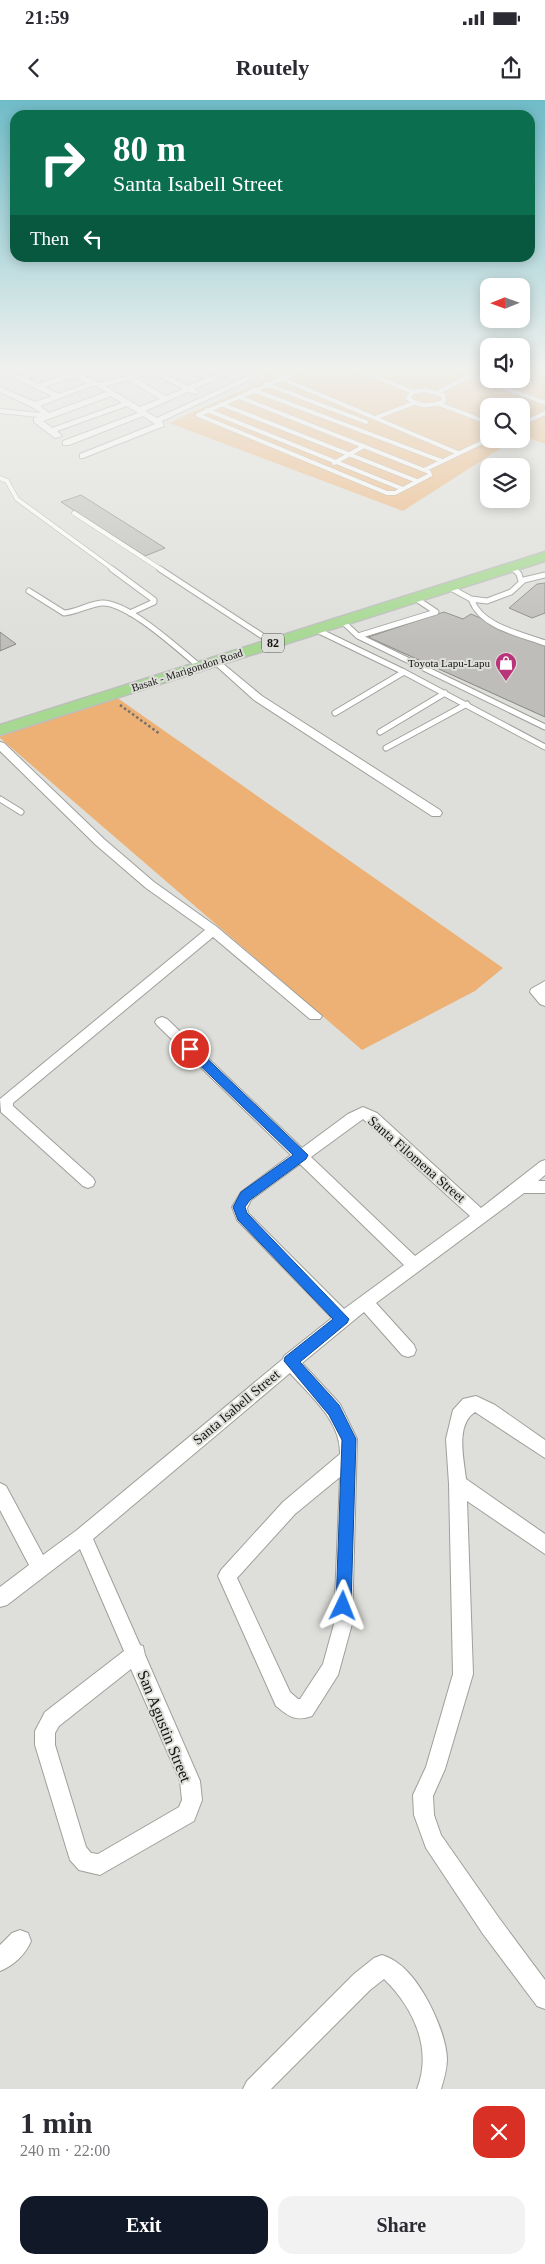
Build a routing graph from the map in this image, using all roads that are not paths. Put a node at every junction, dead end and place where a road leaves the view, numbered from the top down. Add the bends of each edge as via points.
1 (309, 462) edge
2 (335, 462) edge
3 (338, 462) edge
4 (369, 462) edge
5 (404, 462) edge
6 (440, 462) edge
7 (324, 468) junction
8 (424, 470) junction
9 (0, 478) edge
10 (417, 482) junction
11 (403, 489) junction
12 (74, 513) dead end
13 (545, 556) edge
14 (512, 567) junction
15 (545, 574) edge
16 (521, 581) junction
17 (448, 587) junction
18 (29, 591) dead end
19 (415, 598) junction
20 (472, 601) junction
21 (130, 613) junction
22 (342, 621) junction
23 (315, 629) junction
24 (358, 636) junction
25 (273, 643) junction
26 (545, 643) edge
27 (216, 661) junction
28 (199, 666) junction
29 (404, 672) junction
30 (446, 693) junction
31 (467, 704) junction
32 (335, 713) dead end
33 (545, 727) edge
34 (0, 730) edge
35 (380, 732) dead end
36 (0, 745) edge
37 (545, 746) edge
38 (386, 748) dead end
39 (0, 799) edge
40 (21, 812) dead end
41 (436, 814) dead end
42 (213, 930) junction
43 (545, 986) edge
44 (545, 1001) edge
45 (315, 1016) dead end
46 (162, 1022) dead end
47 (302, 1155) junction
48 (545, 1166) edge
49 (88, 1182) dead end
50 (521, 1187) junction
51 (545, 1187) edge
52 (480, 1216) junction
53 (415, 1266) junction
54 (365, 1302) junction
55 (343, 1319) junction
56 (408, 1350) dead end
57 (290, 1361) junction
58 (545, 1450) edge
59 (349, 1458) junction
60 (458, 1484) junction
61 (0, 1492) edge
62 (83, 1536) junction
63 (545, 1545) edge
64 (40, 1567) junction
65 (0, 1598) edge
66 (136, 1653) junction
67 (20, 1941) dead end
68 (0, 1960) edge
69 (545, 1998) edge
70 (255, 2089) edge
71 (429, 2089) edge

1 - 7 lane
2 - 7 lane
3 - 11 lane
4 - 10 lane
5 - 8 lane
6 - 8 lane
7 - 11 lane via 387,493
8 - 10 lane via 430,475
9 - 21 lane via 7,481 17,499 154,600
10 - 11 lane
12 - 25 lane
13 - 14 main road, Basak - Marigondon Road / 82
14 - 16 lane
14 - 17 main road, Basak - Marigondon Road / 82
15 - 16 lane
16 - 20 lane via 511,592 499,598
17 - 19 main road, Basak - Marigondon Road / 82
17 - 20 lane
18 - 21 lane via 64,613 106,603
19 - 22 main road, Basak - Marigondon Road / 82
19 - 24 lane via 436,612
20 - 26 lane via 472,607 486,619
21 - 28 lane
22 - 23 main road, Basak - Marigondon Road / 82
22 - 24 lane
23 - 25 main road, Basak - Marigondon Road / 82
23 - 29 lane
24 - 33 lane
25 - 27 main road, Basak - Marigondon Road / 82
27 - 28 main road, Basak - Marigondon Road / 82
27 - 41 street via 258,698
28 - 34 main road, Basak - Marigondon Road / 82
29 - 30 lane
29 - 32 lane
30 - 31 lane
30 - 35 lane
31 - 37 lane
31 - 38 lane
36 - 42 street via 100,842 150,885
39 - 40 lane
42 - 45 street
42 - 49 street via 6,1101 6,1108
43 - 44 street via 536,992
46 - 47 street
47 - 52 street, Santa Filomena Street via 352,1118 363,1114 372,1116
47 - 53 street
47 - 55 street, Santa Filomena Street via 246,1196 239,1207 242,1216
48 - 50 street, Santa Isabell Street
50 - 51 street
50 - 52 street, Santa Isabell Street
52 - 53 street, Santa Isabell Street
53 - 54 street, Santa Isabell Street
54 - 55 street, Santa Isabell Street
54 - 56 street
55 - 57 street, Santa Isabell Street
57 - 59 street via 334,1410 349,1439
57 - 62 street, Santa Isabell Street
58 - 60 street via 489,1411 476,1404 469,1405 459,1416 454,1439
59 - 59 street via 343,1624 330,1668 305,1709 294,1709 283,1699 227,1576 289,1508
60 - 63 street
60 - 69 street via 463,1674 435,1769 423,1795 424,1815 433,1841
61 - 64 street
62 - 64 street, Santa Isabell Street
62 - 66 street, San Agustin Street
64 - 65 street, Santa Isabell Street
66 - 66 street, San Agustin Street via 190,1781 192,1800 187,1814 100,1865 86,1863 77,1854 45,1745 45,1731 52,1719
67 - 68 street
70 - 71 street via 382,1966 390,1968 416,2001 435,2050 436,2072

